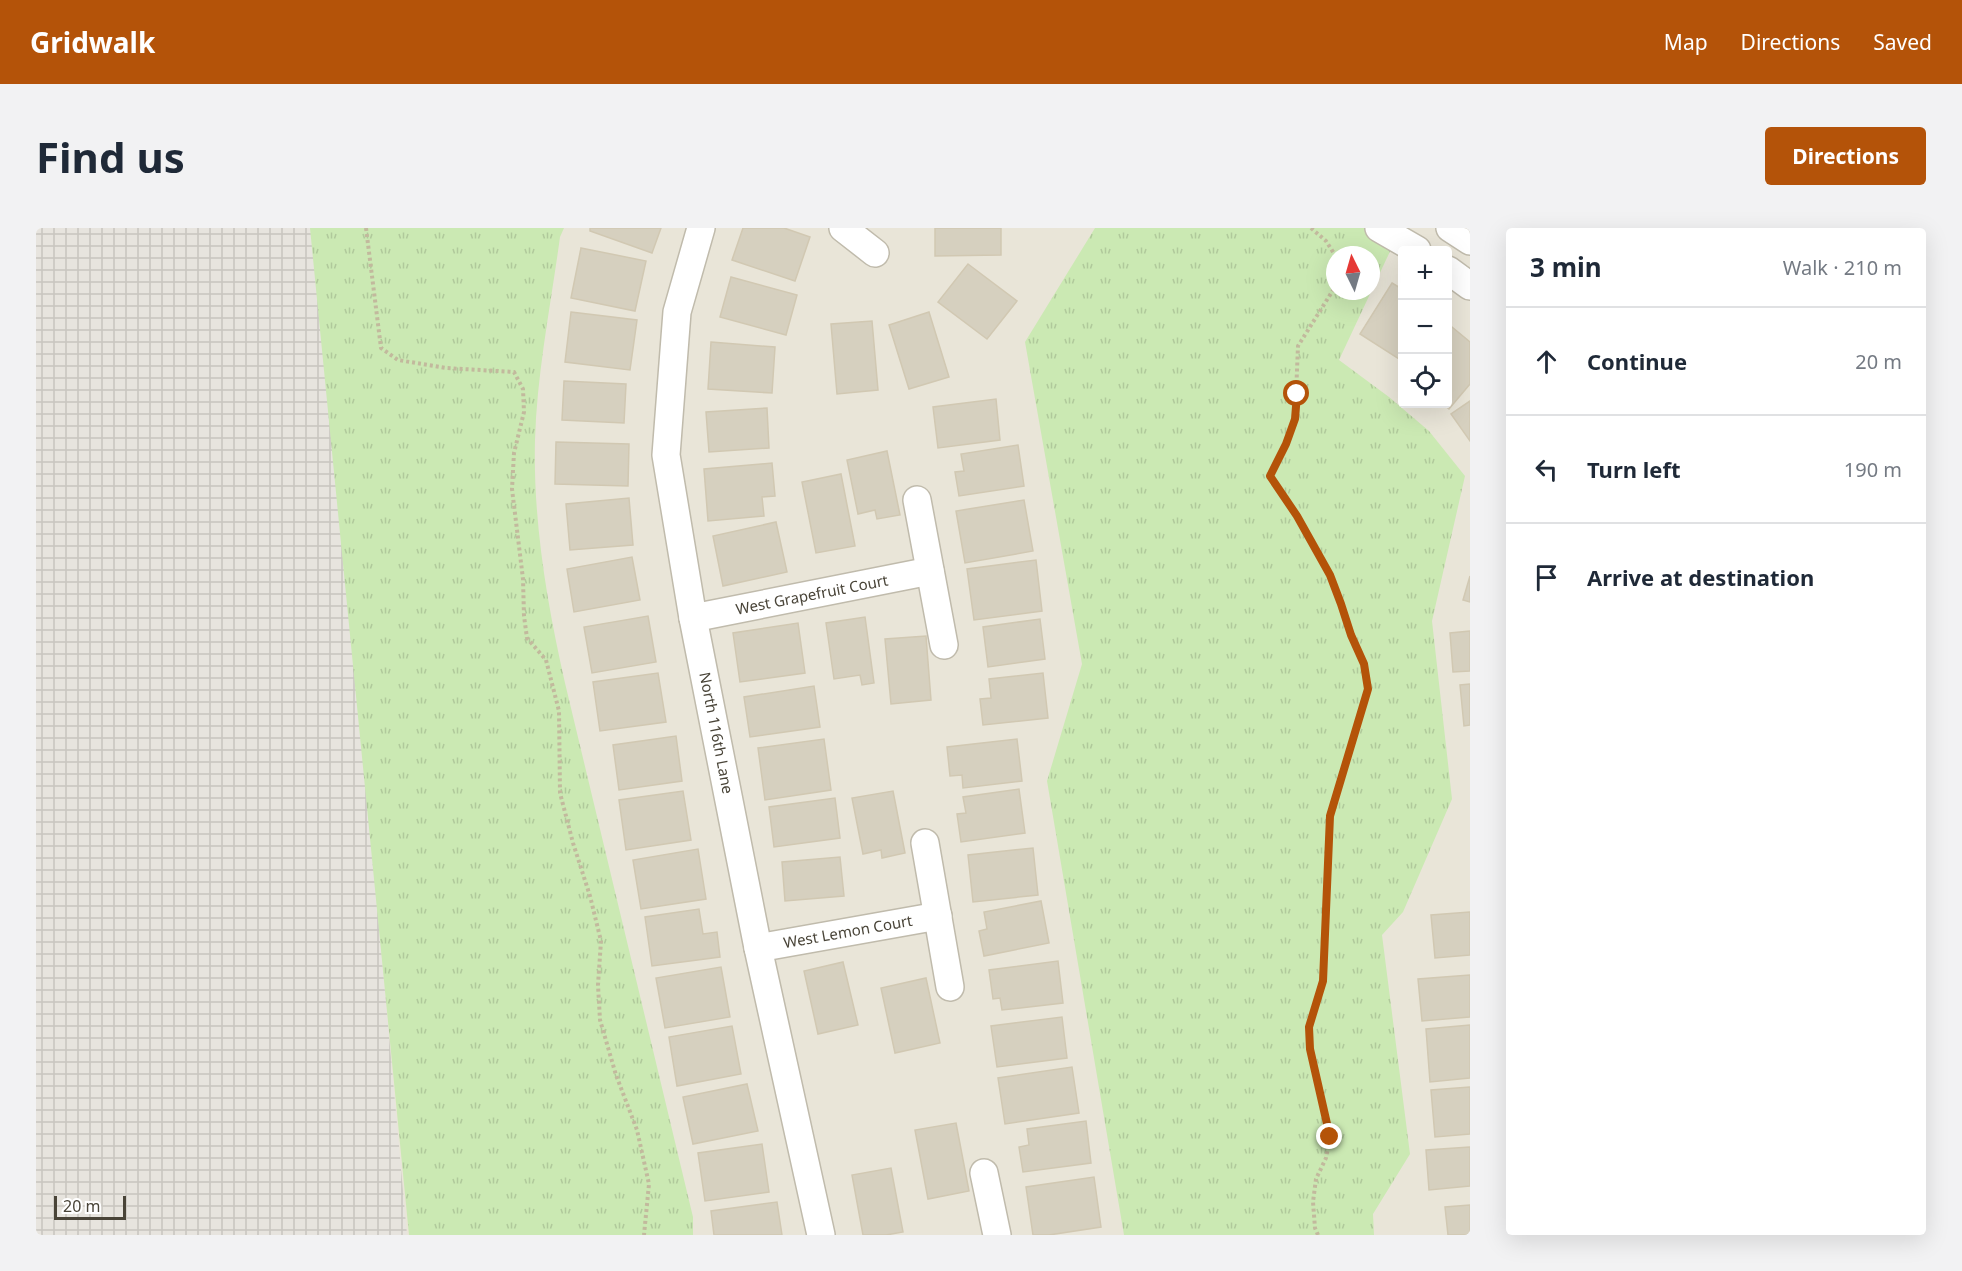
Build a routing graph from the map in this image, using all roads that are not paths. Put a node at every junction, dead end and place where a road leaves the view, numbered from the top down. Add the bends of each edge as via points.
1 (701, 228) edge
2 (843, 228) edge
3 (1379, 228) edge
4 (1449, 228) edge
5 (1470, 241) edge
6 (1410, 246) edge
7 (875, 253) dead end
8 (1452, 273) edge
9 (1470, 286) edge
10 (917, 500) dead end
11 (930, 572) junction
12 (693, 618) junction
13 (945, 645) dead end
14 (925, 843) dead end
15 (938, 916) junction
16 (758, 948) junction
17 (950, 987) dead end
18 (984, 1173) dead end
19 (821, 1235) edge
20 (997, 1235) edge

1 - 12 street, North 116th Lane via 677,312 666,455
2 - 7 street
3 - 6 street
4 - 5 street
8 - 9 street
10 - 11 street
11 - 12 street, West Grapefruit Court
11 - 13 street
12 - 16 street, North 116th Lane
14 - 15 street
15 - 16 street, West Lemon Court
15 - 17 street
16 - 19 street, North 116th Lane
18 - 20 street

